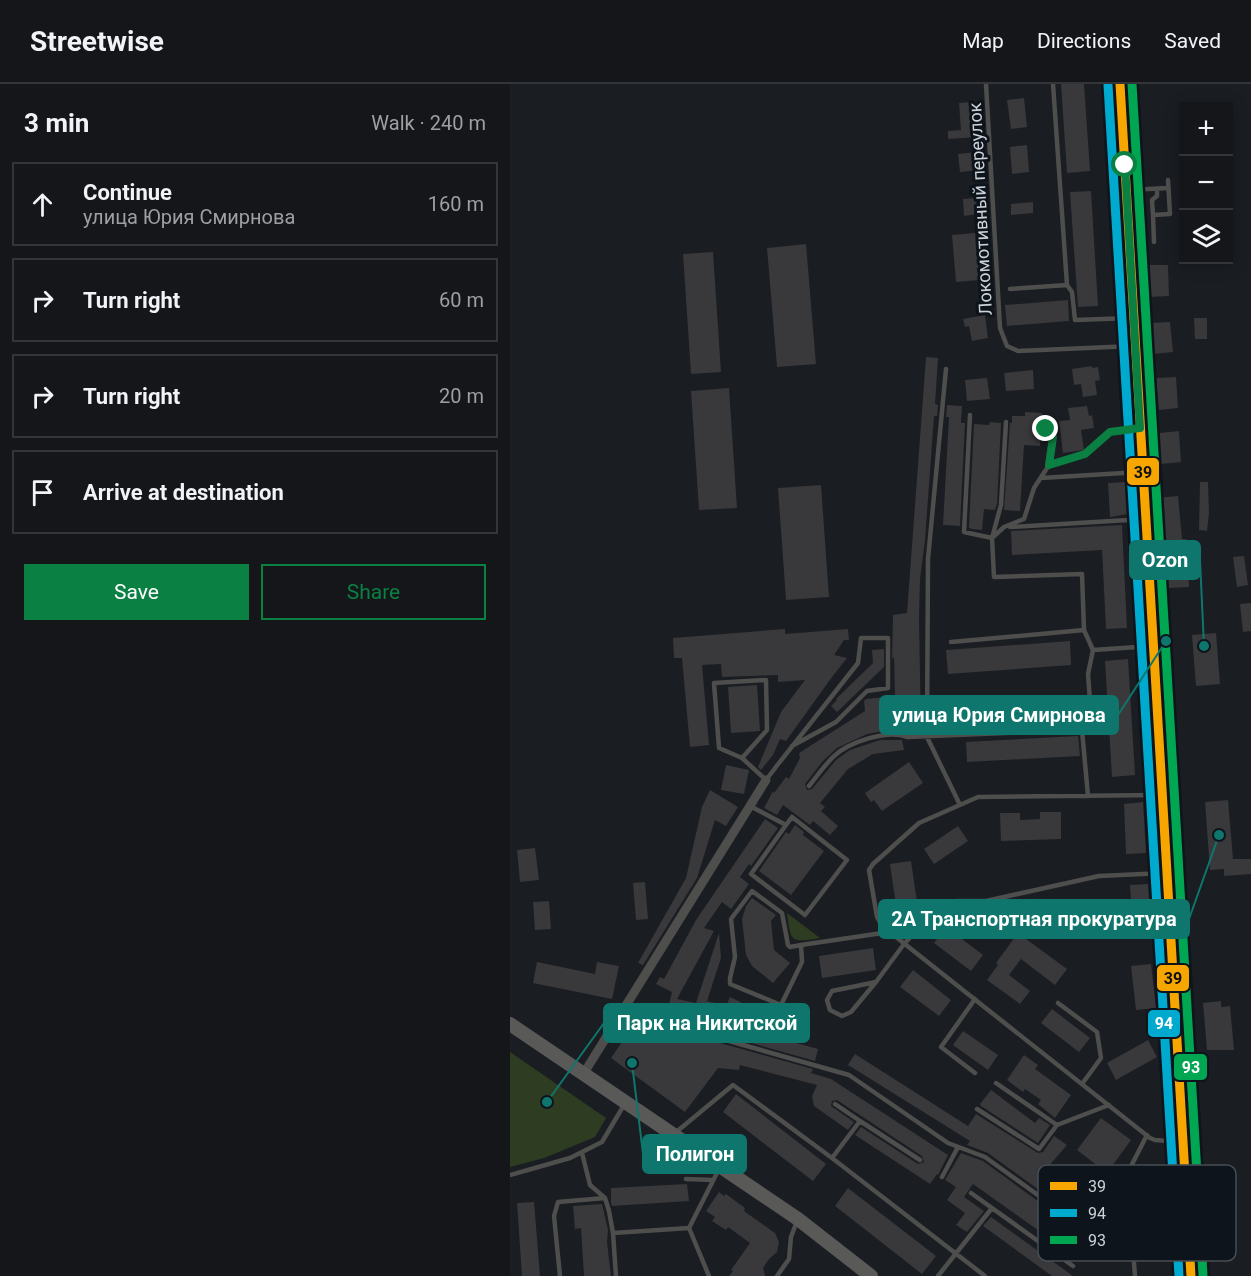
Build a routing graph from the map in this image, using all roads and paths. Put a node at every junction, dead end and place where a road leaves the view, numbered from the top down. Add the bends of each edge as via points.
1 (986, 84) edge
2 (1053, 84) edge
3 (1120, 84) edge
4 (1168, 180) dead end
5 (1168, 188) junction
6 (1156, 189) junction
7 (1126, 190) junction
8 (1153, 215) junction
9 (1154, 242) dead end
10 (1067, 285) junction
11 (1010, 289) dead end
12 (1134, 318) junction
13 (1135, 346) junction
14 (946, 369) dead end
15 (970, 415) dead end
16 (1006, 422) dead end
17 (1140, 428) junction
18 (1046, 429) dead end
19 (1049, 465) junction
20 (1142, 472) junction
21 (1041, 478) junction
22 (1145, 519) junction
23 (1004, 527) junction
24 (992, 538) junction
25 (1084, 630) junction
26 (951, 642) dead end
27 (1152, 646) junction
28 (1093, 650) junction
29 (1082, 730) junction
30 (927, 737) junction
31 (792, 746) junction
32 (742, 758) junction
33 (766, 780) junction
34 (809, 786) dead end
35 (1162, 795) junction
36 (1088, 796) junction
37 (960, 805) junction
38 (750, 806) junction
39 (786, 825) junction
40 (1166, 873) junction
41 (889, 932) junction
42 (904, 944) junction
43 (801, 945) junction
44 (876, 982) junction
45 (975, 999) junction
46 (1058, 1003) dead end
47 (781, 1005) junction
48 (623, 1011) junction
49 (772, 1022) dead end
50 (510, 1024) edge
51 (584, 1073) junction
52 (975, 1073) dead end
53 (996, 1083) dead end
54 (1082, 1084) junction
55 (626, 1102) junction
56 (835, 1104) dead end
57 (1109, 1106) junction
58 (977, 1109) dead end
59 (860, 1121) junction
60 (1057, 1125) junction
61 (673, 1135) junction
62 (1147, 1135) junction
63 (1181, 1142) junction
64 (958, 1147) junction
65 (582, 1153) junction
66 (832, 1158) junction
67 (920, 1160) dead end
68 (1132, 1165) edge
69 (1183, 1165) edge
70 (721, 1167) junction
71 (510, 1175) edge
72 (942, 1177) dead end
73 (686, 1179) dead end
74 (713, 1180) junction
75 (971, 1193) dead end
76 (1038, 1195) edge
77 (605, 1198) junction
78 (992, 1208) junction
79 (798, 1219) junction
80 (689, 1228) junction
81 (613, 1233) junction
82 (1038, 1241) edge
83 (955, 1253) junction
84 (1066, 1261) edge
85 (1134, 1261) edge
86 (1190, 1261) edge
87 (1073, 1266) dead end
88 (560, 1276) edge
89 (616, 1276) edge
90 (709, 1276) edge
91 (777, 1276) edge
92 (870, 1276) edge
93 (938, 1276) edge
94 (985, 1276) edge
95 (1135, 1276) edge
96 (1191, 1276) edge

1 - 13 lane, Локомотивный переулок via 1000,328 1007,346 1018,351
2 - 10 lane
3 - 7 main road
4 - 5 lane
5 - 6 lane
5 - 8 lane via 1170,214
6 - 7 lane
6 - 8 lane
7 - 12 main road
8 - 9 lane
10 - 11 lane
10 - 12 lane via 1072,292 1075,320
12 - 13 main road
13 - 17 main road
14 - 30 lane via 928,559
15 - 24 lane via 964,532
16 - 24 lane via 1001,505
17 - 19 lane via 1110,432 1085,454
17 - 20 main road
18 - 19 lane via 1053,437
19 - 21 lane
20 - 21 lane
20 - 22 main road
21 - 23 lane via 1024,519
22 - 23 lane
22 - 27 main road
23 - 24 lane
24 - 25 lane via 994,578 1082,574
25 - 26 lane
25 - 28 lane
27 - 28 lane
27 - 35 main road
28 - 29 lane via 1088,674 1092,728
29 - 30 lane
29 - 36 lane
30 - 34 lane via 886,735 851,745 834,756
30 - 37 lane
31 - 31 lane via 858,663 861,638 888,638 888,688 867,691 836,722
31 - 33 lane
32 - 32 lane via 718,747 714,683 766,680 767,730
32 - 33 lane
33 - 38 street
35 - 36 lane
35 - 40 main road
36 - 37 lane via 978,798
37 - 41 lane via 919,823 869,870 877,917
38 - 39 lane
38 - 48 street
39 - 39 lane via 792,817 847,860 805,915 751,874
40 - 42 lane via 1099,876 986,902 957,901 935,911
40 - 63 main road
41 - 42 lane
41 - 43 lane
42 - 44 lane
42 - 45 lane
43 - 47 lane via 802,962
43 - 47 lane via 788,947 782,912 754,892 749,893 731,919 735,957 730,984
44 - 44 lane via 832,992 827,1000 830,1010 842,1016 851,1012
45 - 52 lane via 941,1047
45 - 54 lane
46 - 54 lane via 1097,1032 1101,1058
47 - 49 lane
48 - 51 street
48 - 64 lane via 849,1075
50 - 51 main road
51 - 55 main road
53 - 60 lane
54 - 57 lane
55 - 61 main road
55 - 65 lane via 602,1142
56 - 59 lane
57 - 60 lane
57 - 62 lane
58 - 60 lane via 1039,1149
59 - 66 lane
59 - 67 lane
61 - 66 lane via 734,1084
61 - 70 main road
62 - 63 lane via 1155,1140
62 - 68 lane
63 - 69 main road
64 - 72 lane
64 - 76 lane via 985,1157
65 - 71 lane
65 - 77 lane via 590,1185
66 - 83 lane
70 - 74 lane
70 - 79 main road
73 - 74 lane
74 - 80 lane
75 - 78 lane
77 - 81 lane
77 - 88 lane via 558,1202 554,1216
78 - 82 lane
78 - 83 lane
79 - 91 lane via 789,1259
79 - 92 main road
80 - 81 lane
80 - 90 lane
81 - 89 lane
83 - 93 lane
83 - 94 lane
84 - 87 lane
85 - 95 lane
86 - 96 main road

